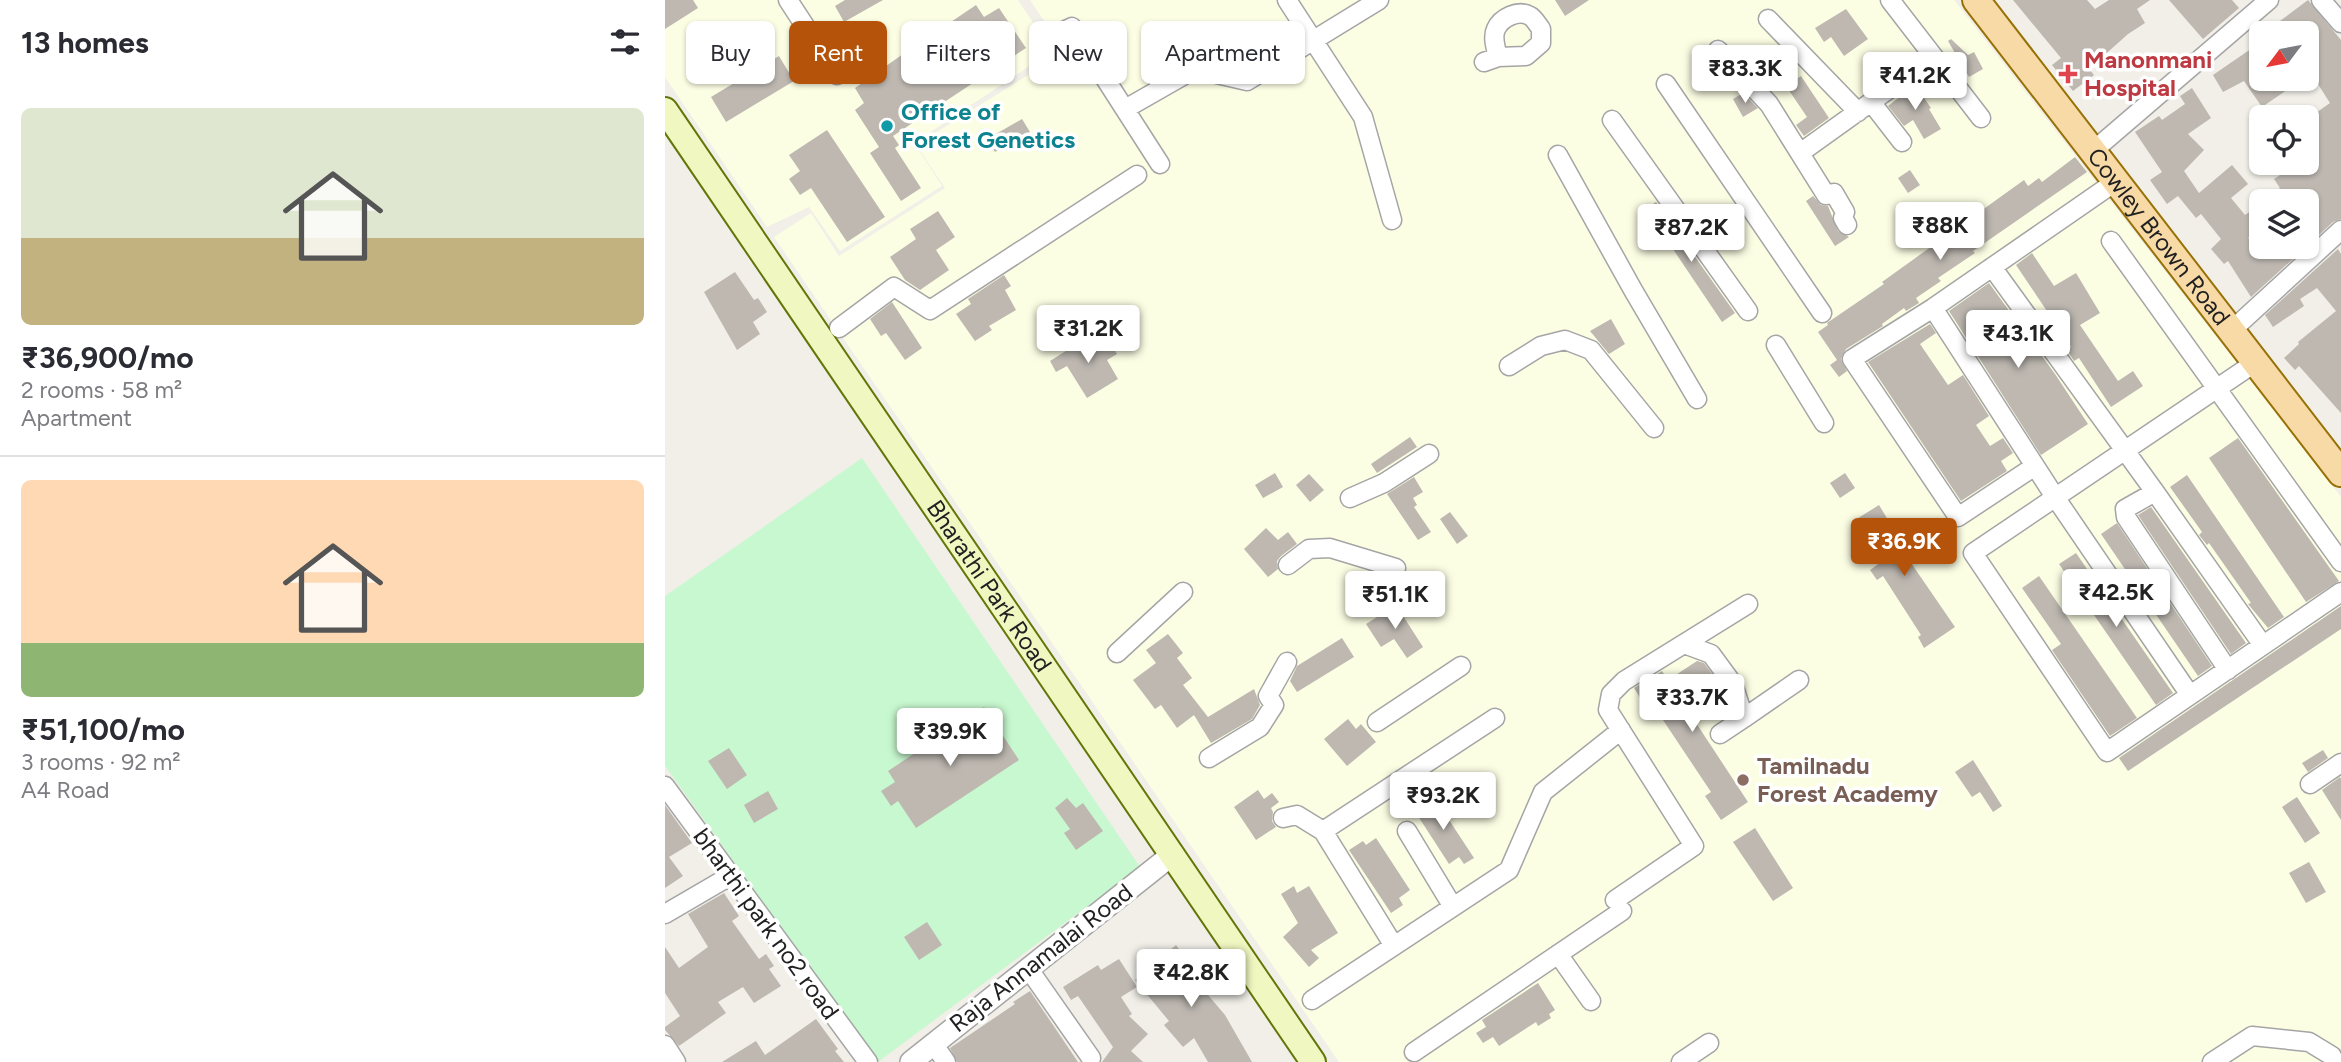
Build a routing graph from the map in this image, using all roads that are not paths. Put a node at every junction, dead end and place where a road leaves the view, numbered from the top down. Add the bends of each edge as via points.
1 (788, 0) edge
2 (1287, 0) edge
3 (1379, 0) edge
4 (1890, 0) edge
5 (1976, 0) edge
6 (2269, 0) edge
7 (2321, 0) edge
8 (1768, 19) dead end
9 (802, 21) edge
10 (2341, 23) edge
11 (1313, 40) junction
12 (1718, 50) dead end
13 (1934, 57) junction
14 (1109, 84) edge
15 (1666, 85) dead end
16 (1864, 107) junction
17 (1125, 108) junction
18 (667, 117) edge
19 (1981, 118) dead end
20 (1612, 120) dead end
21 (1902, 142) dead end
22 (2093, 151) junction
23 (1800, 153) junction
24 (1558, 155) dead end
25 (1160, 164) dead end
26 (1137, 175) dead end
27 (2115, 182) junction
28 (1392, 220) dead end
29 (1847, 225) dead end
30 (2341, 230) edge
31 (2112, 241) dead end
32 (1992, 267) junction
33 (1933, 308) junction
34 (1748, 311) dead end
35 (1822, 313) dead end
36 (839, 328) dead end
37 (2231, 331) junction
38 (1776, 345) dead end
39 (2256, 362) junction
40 (1509, 366) dead end
41 (2218, 387) junction
42 (1697, 399) dead end
43 (1824, 423) dead end
44 (1654, 428) dead end
45 (2124, 449) junction
46 (1429, 454) dead end
47 (2337, 459) edge
48 (2035, 466) junction
49 (2155, 492) junction
50 (2055, 497) junction
51 (1350, 498) dead end
52 (2341, 562) edge
53 (1288, 565) dead end
54 (1396, 568) dead end
55 (1183, 592) dead end
56 (2341, 592) edge
57 (1748, 604) dead end
58 (1684, 644) junction
59 (2262, 644) junction
60 (1117, 653) dead end
61 (1287, 662) dead end
62 (1461, 666) dead end
63 (2228, 670) junction
64 (1799, 680) dead end
65 (2190, 695) junction
66 (1495, 718) dead end
67 (1744, 718) junction
68 (1377, 722) dead end
69 (1621, 730) junction
70 (1720, 734) dead end
71 (1209, 758) dead end
72 (2341, 762) edge
73 (2310, 784) dead end
74 (665, 786) edge
75 (1283, 818) dead end
76 (1323, 831) junction
77 (1407, 831) dead end
78 (1173, 854) junction
79 (730, 876) junction
80 (1453, 906) junction
81 (665, 914) edge
82 (1394, 946) junction
83 (1558, 954) junction
84 (1028, 968) junction
85 (1312, 1000) dead end
86 (1591, 1002) dead end
87 (933, 1043) junction
88 (1709, 1044) dead end
89 (665, 1045) edge
90 (1413, 1052) dead end
91 (1091, 1058) dead end
92 (676, 1062) edge
93 (868, 1062) edge
94 (911, 1062) edge
95 (946, 1062) edge
96 (1313, 1062) edge
97 (1681, 1062) edge
98 (2212, 1062) edge
99 (2334, 1062) edge

1 - 9 street
2 - 11 street
3 - 11 street
4 - 13 street
5 - 22 main road, Cowley Brown Road
6 - 22 street
7 - 10 street
8 - 16 street
11 - 17 street via 1247,81 1195,69
11 - 28 street via 1363,117
12 - 23 street via 1769,104
13 - 16 street
13 - 19 street
14 - 17 street
15 - 35 street
16 - 21 street
16 - 23 street
17 - 25 street
18 - 78 main road, Bharathi Park Road
20 - 34 street
22 - 27 main road, Cowley Brown Road
23 - 29 street via 1826,195 1834,193
24 - 42 street
26 - 36 street via 930,310 894,288
27 - 32 street
27 - 37 main road, Cowley Brown Road
30 - 37 street
31 - 41 street
32 - 33 street
32 - 45 street
33 - 48 street
33 - 48 street via 1852,359 1958,517
37 - 39 main road, Cowley Brown Road
38 - 43 street
39 - 41 street
39 - 47 main road, Cowley Brown Road
40 - 44 street via 1541,346 1565,340 1591,350
41 - 45 street
41 - 52 street
45 - 49 street
45 - 50 street
46 - 51 street
48 - 50 street
49 - 59 street
49 - 63 street via 2125,509 2126,517
50 - 65 street
50 - 65 street via 1973,553 2076,708 2107,752
53 - 54 street via 1310,549 1330,548
55 - 60 street
56 - 59 street
57 - 58 street
58 - 67 street via 1711,654 1733,684
58 - 69 street via 1623,681 1611,694 1608,710
59 - 63 street
61 - 71 street via 1268,696 1274,705 1260,727
62 - 68 street
63 - 65 street
64 - 67 street
66 - 76 street
67 - 70 street
69 - 80 street via 1543,792 1509,870
69 - 83 street via 1694,846
72 - 73 street
74 - 79 street, bharthi park no2 road
75 - 76 street via 1297,815
76 - 82 street
77 - 80 street
78 - 84 street, Raja Annamalai Road
78 - 96 main road, Bharathi Park Road
79 - 81 street
79 - 93 street, bharthi park no2 road
80 - 82 street
82 - 85 street
83 - 86 street
83 - 90 street
84 - 87 street, Raja Annamalai Road
84 - 91 street
87 - 94 street, Raja Annamalai Road
87 - 95 street
88 - 97 street
89 - 92 street
98 - 99 street via 2252,1036 2309,1042 2333,1056

